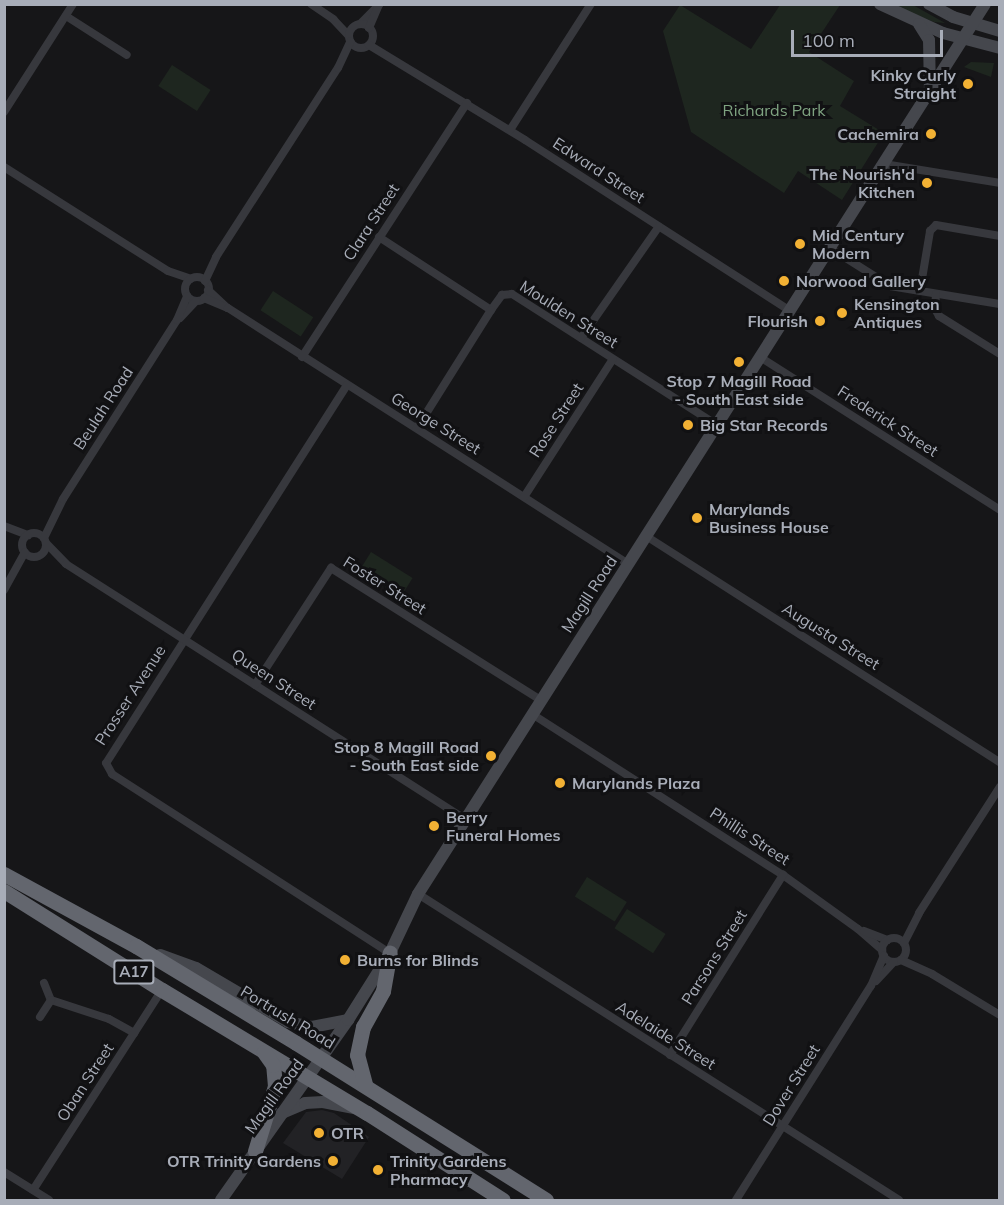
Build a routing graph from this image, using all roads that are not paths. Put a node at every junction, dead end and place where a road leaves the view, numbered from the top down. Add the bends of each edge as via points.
1 (73, 4) edge
2 (311, 4) edge
3 (591, 4) edge
4 (880, 4) edge
5 (929, 4) edge
6 (986, 4) edge
7 (379, 5) edge
8 (66, 16) junction
9 (333, 19) junction
10 (919, 23) junction
11 (974, 23) junction
12 (357, 25) junction
13 (999, 31) edge
14 (370, 37) junction
15 (350, 39) junction
16 (964, 39) junction
17 (358, 48) junction
18 (999, 48) edge
19 (128, 55) dead end
20 (338, 68) junction
21 (930, 92) junction
22 (467, 104) junction
23 (4, 112) edge
24 (510, 130) junction
25 (884, 164) junction
26 (4, 167) edge
27 (999, 183) edge
28 (659, 226) junction
29 (999, 236) edge
30 (378, 237) junction
31 (830, 248) junction
32 (168, 271) junction
33 (200, 282) junction
34 (920, 291) junction
35 (186, 293) junction
36 (936, 294) junction
37 (200, 299) junction
38 (999, 304) edge
39 (228, 308) junction
40 (491, 310) junction
41 (790, 311) junction
42 (177, 320) junction
43 (582, 338) junction
44 (999, 354) edge
45 (302, 357) junction
46 (760, 357) junction
47 (613, 359) junction
48 (347, 385) junction
49 (717, 425) junction
50 (417, 428) junction
51 (524, 497) junction
52 (999, 510) edge
53 (5, 526) edge
54 (646, 537) junction
55 (39, 538) junction
56 (24, 548) junction
57 (37, 556) junction
58 (66, 564) junction
59 (628, 564) junction
60 (13, 577) junction
61 (4, 590) edge
62 (184, 639) junction
63 (255, 685) junction
64 (541, 700) junction
65 (532, 714) junction
66 (999, 762) edge
67 (999, 787) edge
68 (465, 819) junction
69 (4, 874) edge
70 (783, 875) junction
71 (4, 891) edge
72 (418, 894) junction
73 (858, 928) junction
74 (887, 940) junction
75 (901, 941) junction
76 (136, 946) junction
77 (390, 953) junction
78 (883, 953) junction
79 (900, 958) junction
80 (44, 984) dead end
81 (871, 986) junction
82 (162, 990) junction
83 (51, 1000) junction
84 (999, 1015) edge
85 (40, 1017) dead end
86 (348, 1020) junction
87 (134, 1033) junction
88 (264, 1052) junction
89 (670, 1055) junction
90 (321, 1058) junction
91 (308, 1077) junction
92 (364, 1084) junction
93 (361, 1109) junction
94 (279, 1116) junction
95 (783, 1127) junction
96 (255, 1151) junction
97 (4, 1172) edge
98 (33, 1190) junction
99 (49, 1200) edge
100 (221, 1200) edge
101 (503, 1200) edge
102 (546, 1200) edge
103 (736, 1200) edge
104 (899, 1200) edge

1 - 8 street
2 - 9 street
3 - 24 street
4 - 10 main road
5 - 11 main road
6 - 11 main road, Magill Road
7 - 12 street
7 - 14 street
8 - 19 street
8 - 23 street
9 - 12 street
9 - 15 street
10 - 16 main road
10 - 21 main road via 929,40
11 - 13 main road
11 - 16 main road, Magill Road
12 - 14 street, Edward Street
12 - 15 street
14 - 17 street
14 - 22 street, Edward Street via 392,56
15 - 17 street
15 - 20 street
16 - 18 main road
16 - 21 main road, Magill Road
17 - 20 street
20 - 33 street
21 - 25 main road, Magill Road
22 - 24 street, Edward Street
22 - 30 street, Clara Street
24 - 28 street, Edward Street
25 - 27 street
25 - 31 main road, Magill Road
26 - 32 street, George Street
28 - 41 street, Edward Street
28 - 43 street
29 - 34 street via 936,225 930,231
30 - 40 street
30 - 45 street, Clara Street
31 - 34 street via 890,286
31 - 41 main road, Magill Road
32 - 33 street, George Street
32 - 35 street, George Street
33 - 35 street, Beulah Road
33 - 37 street, Beulah Road
33 - 39 street, George Street
34 - 36 street
35 - 37 street, George Street
35 - 42 street, Beulah Road
36 - 38 street
36 - 44 street via 935,309 942,318
37 - 39 street, George Street
37 - 42 street, Beulah Road
39 - 45 street, George Street
40 - 43 street, Moulden Street via 502,295 512,294
40 - 50 street
41 - 46 main road, Magill Road
42 - 55 street, Beulah Road
43 - 47 street, Moulden Street
45 - 48 street, George Street
46 - 49 main road, Magill Road
46 - 52 street, Frederick Street
47 - 49 street, Moulden Street
47 - 51 street, Rose Street
48 - 50 street, George Street
48 - 62 street, Prosser Avenue
49 - 54 main road, Magill Road
50 - 51 street, George Street
51 - 59 street, George Street
53 - 55 street, Queen Street
53 - 56 street, Queen Street
54 - 59 main road, Magill Road
54 - 66 street, Augusta Street
55 - 56 street
55 - 57 street
55 - 58 street, Queen Street
56 - 57 street, Queen Street
56 - 60 street
57 - 58 street, Queen Street
57 - 60 street
58 - 62 street, Queen Street
59 - 64 main road, Magill Road
60 - 61 street
62 - 63 street, Queen Street
62 - 77 street, Prosser Avenue via 107,759 109,771
63 - 64 street, Foster Street via 331,568
63 - 68 street, Queen Street
64 - 65 main road, Magill Road
65 - 68 main road, Magill Road
65 - 70 street, Phillis Street
67 - 75 street
68 - 72 main road, Magill Road
69 - 76 highway, Portrush Road / A17
70 - 73 street, Phillis Street
70 - 89 street, Parsons Street
71 - 82 highway, A17
72 - 77 main road, Magill Road
72 - 89 street, Adelaide Street
73 - 74 street, Phillis Street
73 - 78 street, Phillis Street
74 - 75 street
74 - 78 street, Dover Street
75 - 79 street
76 - 86 main road via 196,968 288,1022 312,1026
76 - 90 highway, Portrush Road / A17
77 - 86 main road, Magill Road
77 - 92 highway via 383,991 363,1026 357,1054
78 - 79 street, Phillis Street
78 - 81 street, Dover Street
79 - 81 street, Dover Street
79 - 84 street
80 - 83 street
81 - 95 street, Dover Street
82 - 87 street, Oban Street
82 - 88 highway, A17
83 - 85 street
83 - 87 street via 109,1019
86 - 90 main road, Magill Road
87 - 98 street, Oban Street
88 - 91 highway, A17
88 - 96 highway via 273,1065 275,1086
89 - 95 street, Adelaide Street
90 - 91 main road, Magill Road
90 - 92 highway, Portrush Road / A17
91 - 93 highway, A17
91 - 94 main road, Magill Road
92 - 102 highway, Portrush Road / A17
93 - 94 main road via 305,1103
93 - 101 highway, A17
94 - 96 main road, Magill Road
95 - 103 street, Dover Street
95 - 104 street, Adelaide Street
96 - 100 main road, Magill Road
97 - 98 street
98 - 99 street

